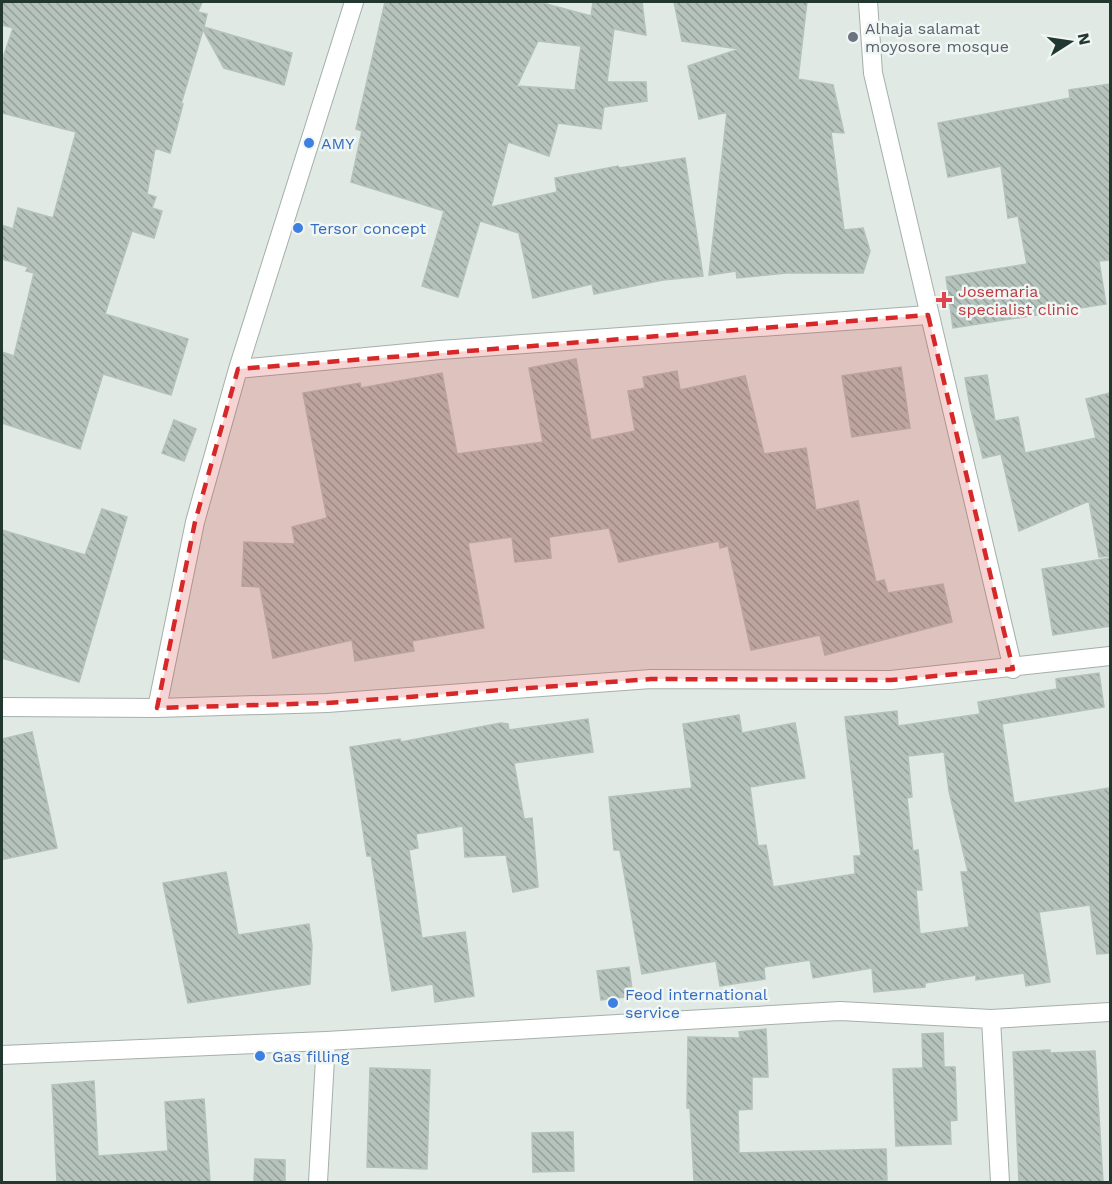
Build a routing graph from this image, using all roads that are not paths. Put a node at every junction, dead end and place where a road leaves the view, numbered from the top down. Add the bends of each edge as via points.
1 (354, 2) edge
2 (868, 2) edge
3 (928, 315) junction
4 (238, 369) junction
5 (1110, 656) edge
6 (1013, 669) junction
7 (2, 707) edge
8 (157, 708) junction
9 (1110, 1012) edge
10 (991, 1020) junction
11 (326, 1041) junction
12 (2, 1055) edge
13 (318, 1182) edge
14 (1000, 1182) edge

1 - 4 street
2 - 3 street via 873,73
3 - 4 street via 440,350
3 - 6 street
4 - 8 street via 195,522
5 - 6 street
6 - 8 street via 891,680 651,679 327,703
7 - 8 street
9 - 10 street
10 - 11 street via 840,1011
10 - 14 street
11 - 12 street
11 - 13 street

